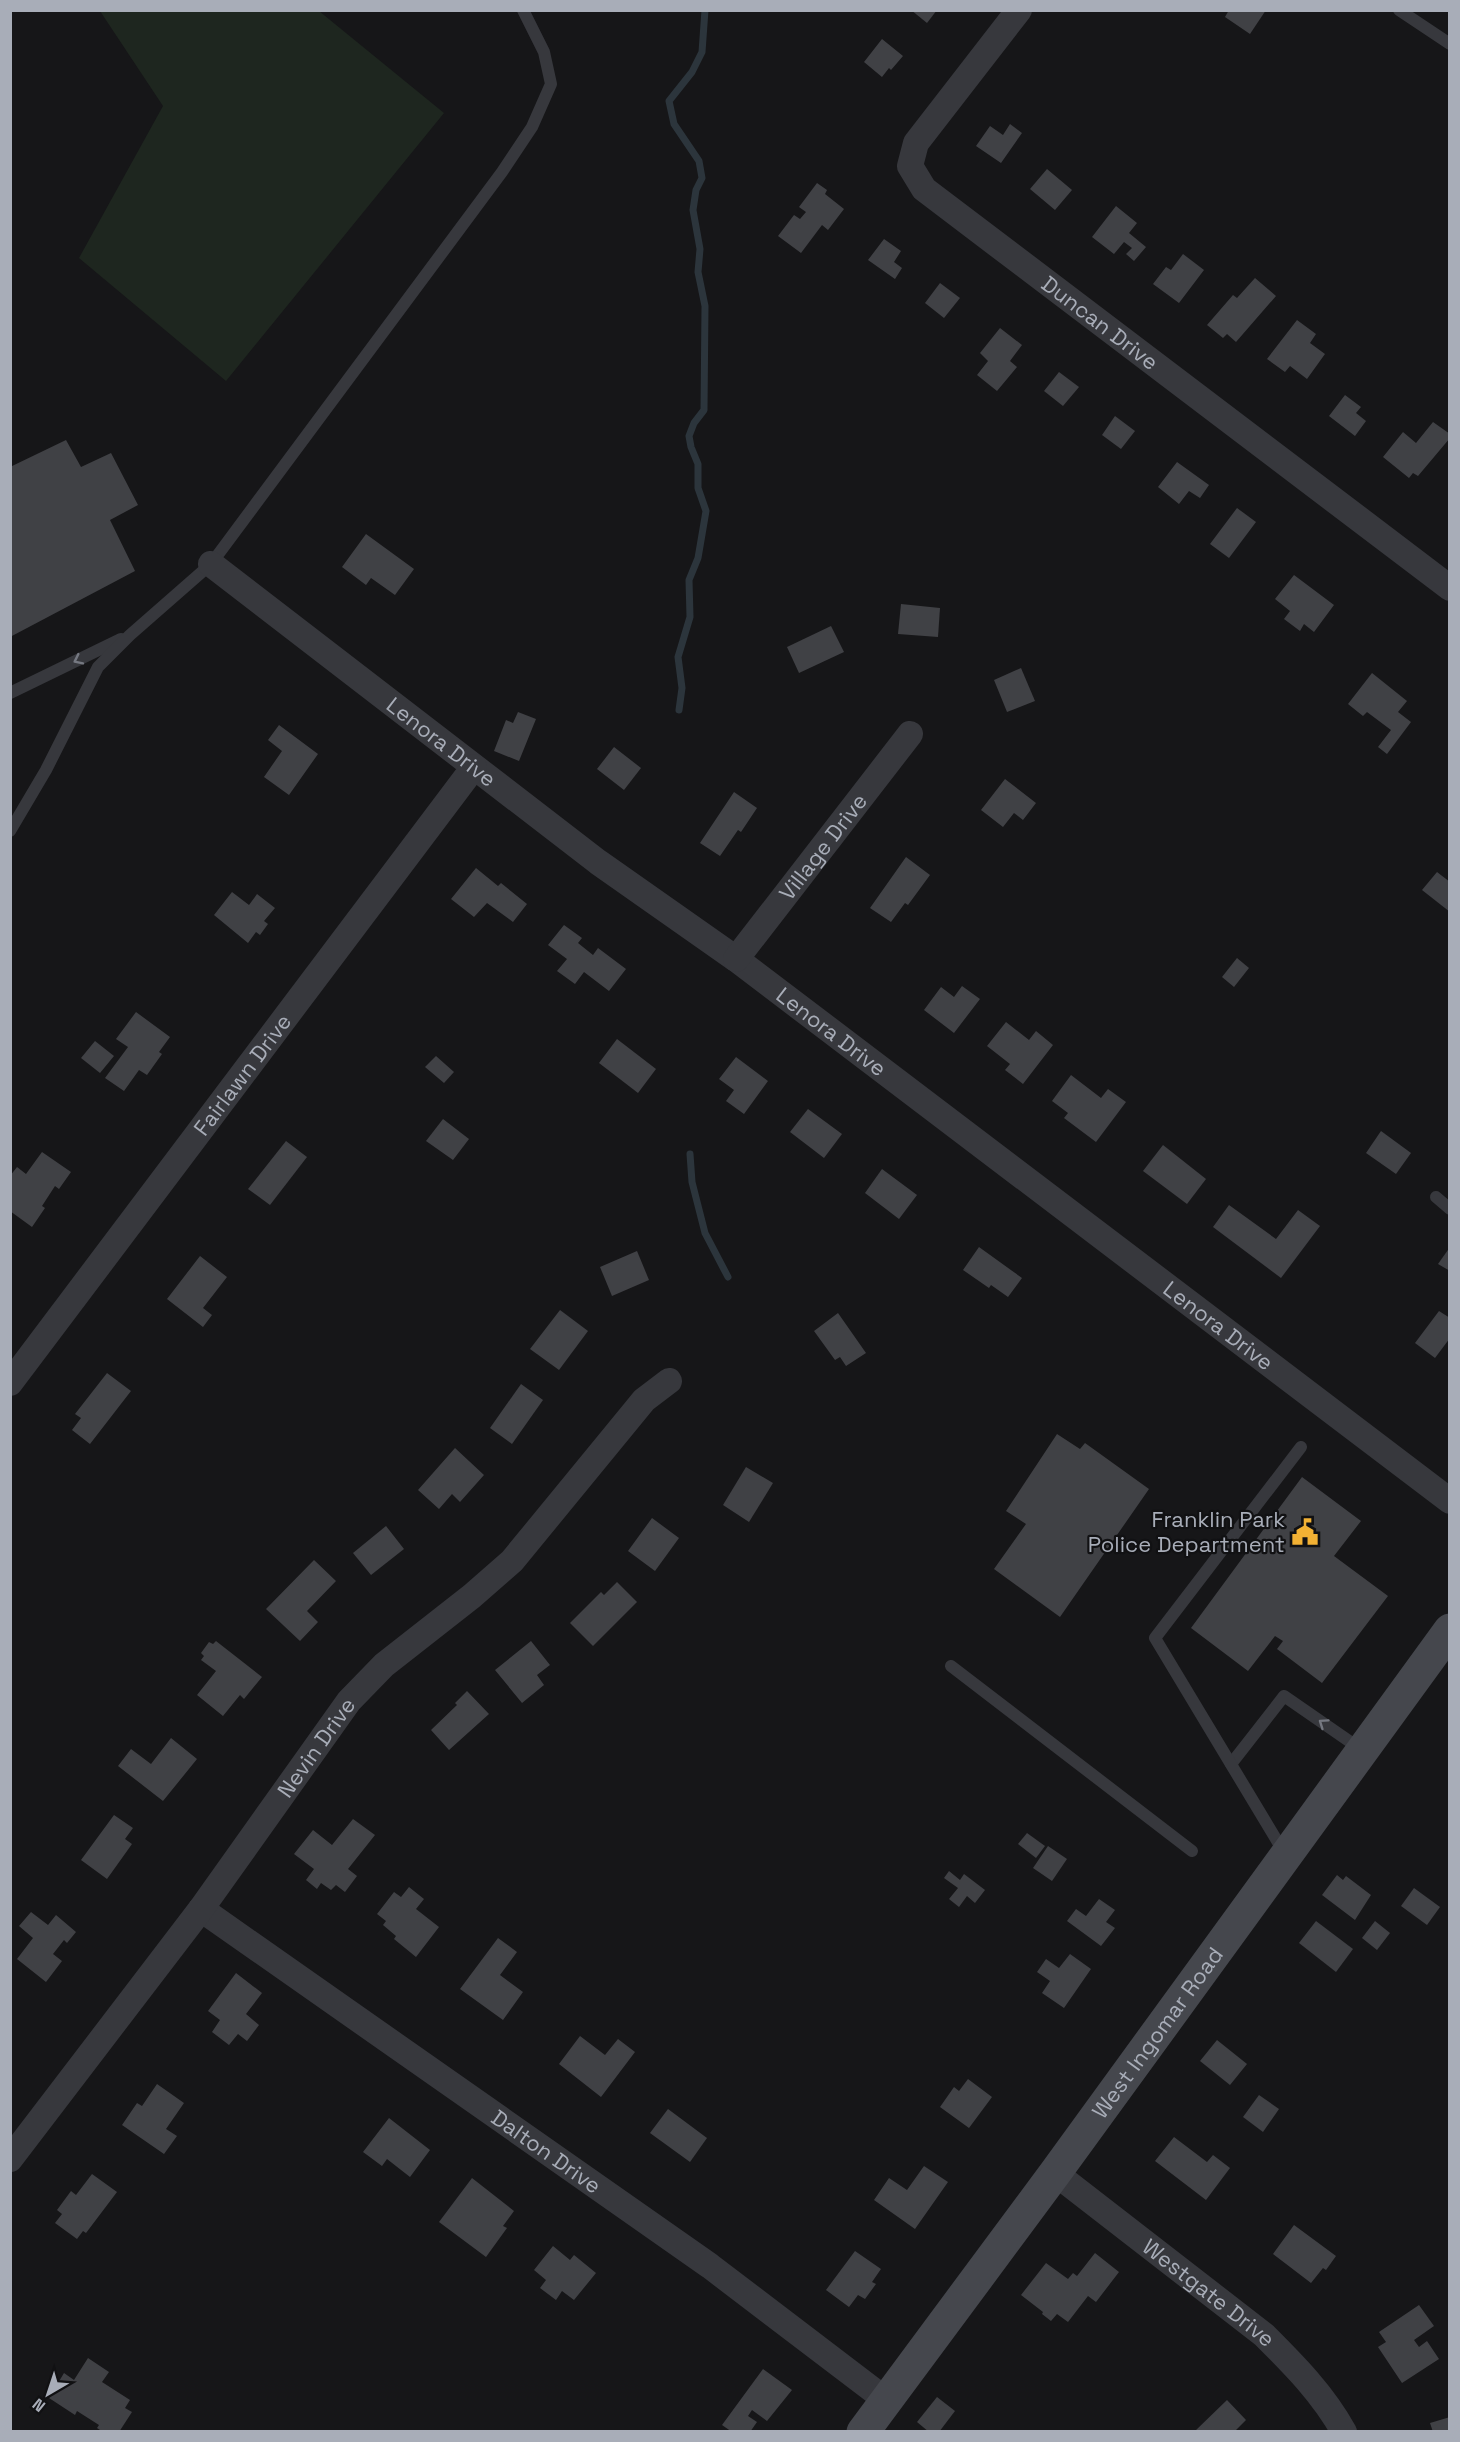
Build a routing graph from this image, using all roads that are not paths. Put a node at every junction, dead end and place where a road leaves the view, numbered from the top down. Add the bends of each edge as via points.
1 (523, 10) edge
2 (1019, 10) edge
3 (1399, 10) edge
4 (1449, 44) edge
5 (211, 564) junction
6 (1449, 588) edge
7 (130, 635) junction
8 (10, 693) edge
9 (910, 734) dead end
10 (474, 767) junction
11 (10, 831) edge
12 (736, 959) junction
13 (1436, 1197) dead end
14 (1449, 1209) edge
15 (669, 1381) dead end
16 (10, 1383) edge
17 (1301, 1447) dead end
18 (1449, 1500) edge
19 (1449, 1630) edge
20 (951, 1666) dead end
21 (1362, 1750) junction
22 (1231, 1764) junction
23 (1192, 1851) dead end
24 (1286, 1856) junction
25 (201, 1909) junction
26 (10, 2159) edge
27 (1055, 2173) junction
28 (886, 2400) junction
29 (863, 2432) edge
30 (1344, 2432) edge

1 - 5 lane via 544,52 550,84 532,127
2 - 6 street, Duncan Drive via 916,143 910,166 924,189
3 - 4 lane
5 - 7 lane
5 - 10 street, Lenora Drive
7 -> 8 lane
7 - 11 lane via 98,667
9 - 12 street, Village Drive
10 - 12 street, Lenora Drive via 598,862
10 - 16 street, Fairlawn Drive
12 - 18 street, Lenora Drive
13 - 14 lane
15 - 25 street, Nevin Drive via 644,1400 512,1561 384,1665 349,1701
17 - 22 lane via 1155,1638
19 - 21 street, West Ingomar Road
20 - 23 lane
21 -> 22 lane via 1284,1696
21 - 24 street, West Ingomar Road
22 - 24 lane
24 - 27 street, West Ingomar Road
25 - 26 street, Nevin Drive
25 - 28 street, Dalton Drive via 710,2266
27 - 28 street, West Ingomar Road
27 - 30 street, Westgate Drive via 1264,2336 1322,2397
28 - 29 street, West Ingomar Road

